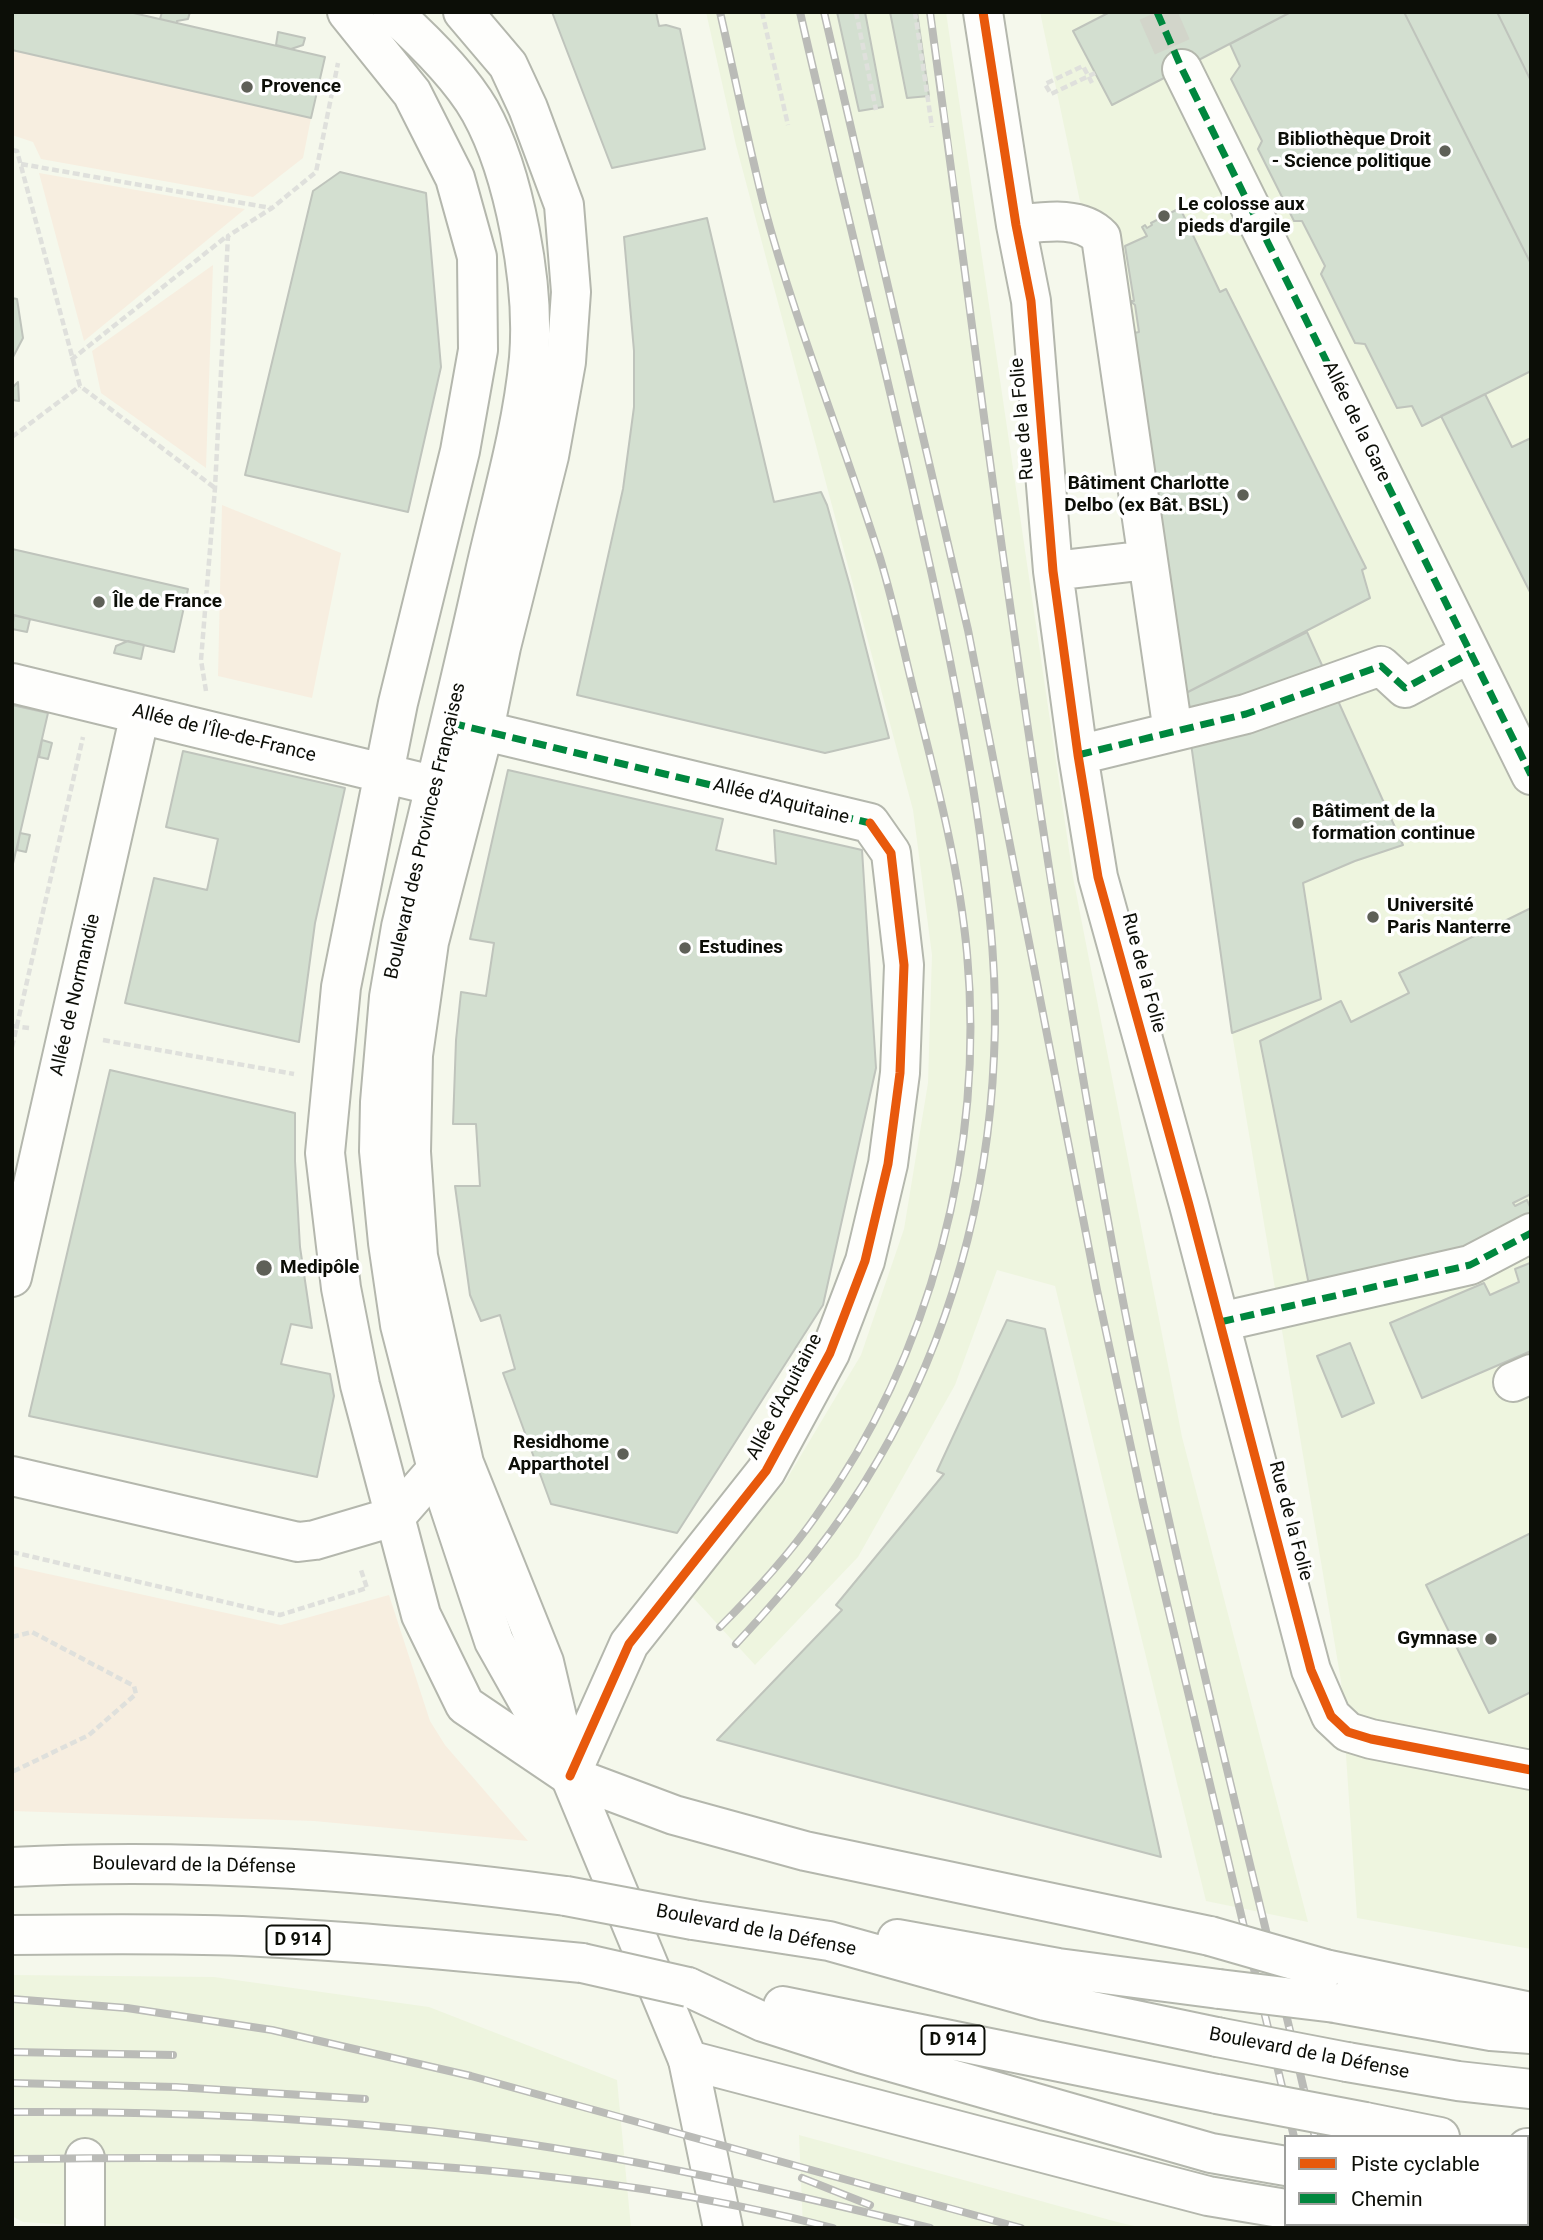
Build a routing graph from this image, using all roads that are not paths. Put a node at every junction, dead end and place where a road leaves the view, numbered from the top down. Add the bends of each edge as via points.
1 (347, 12) edge
2 (392, 12) edge
3 (463, 12) edge
4 (983, 12) edge
5 (1182, 69) tunnel mouth
6 (1016, 225) junction
7 (1148, 560) junction
8 (1053, 571) junction
9 (1470, 653) junction
10 (12, 683) edge
11 (140, 714) junction
12 (467, 727) junction
13 (1172, 732) junction
14 (1078, 755) junction
15 (383, 774) junction
16 (1531, 775) edge
17 (436, 786) junction
18 (1531, 1233) edge
19 (12, 1277) edge
20 (1220, 1322) junction
21 (437, 1469) junction
22 (12, 1476) edge
23 (396, 1516) junction
24 (1531, 1770) edge
25 (570, 1776) junction
26 (12, 1867) edge
27 (12, 1935) edge
28 (829, 1941) junction
29 (1330, 1986) junction
30 (688, 1987) junction
31 (1531, 2012) edge
32 (1531, 2034) edge
33 (688, 2060) junction
34 (1531, 2089) edge
35 (1430, 2135) edge
36 (85, 2158) dead end
37 (1284, 2166) edge
38 (1284, 2209) edge
39 (85, 2228) edge
40 (723, 2228) edge

1 - 15 main road via 412,93 456,178 477,257 478,350 460,452
2 - 12 main road, Boulevard des Provinces Françaises via 451,72 480,110 512,193 527,270 526,380
3 - 12 main road via 508,65 528,108 564,205 571,292 566,362 549,456 504,635
4 - 6 main road, Rue de la Folie
5 - 9 main road, Allée de la Gare
6 - 7 main road via 1053,221 1082,225 1101,237
6 - 8 main road, Rue de la Folie via 1031,301
7 - 8 main road
7 - 13 main road
8 - 14 main road, Rue de la Folie
9 - 13 main road via 1405,688 1381,666 1246,714
9 - 16 main road, Allée de la Gare
10 - 11 main road, Allée de l'Île-de-France
11 - 15 main road, Allée de l'Île-de-France
11 - 19 main road, Allée de Normandie
12 - 17 main road, Boulevard des Provinces Françaises
12 - 25 main road via 413,1055 411,1152 418,1256 464,1463 544,1662
12 - 25 main road, Allée d'Aquitaine via 870,823 891,853 904,965 901,1073 890,1151 865,1261 830,1353 766,1471 629,1644
13 - 14 main road
14 - 20 main road, Rue de la Folie via 1098,877
15 - 17 main road, Allée de l'Île-de-France
15 - 23 main road via 341,987 325,1153 360,1385
17 - 21 main road, Boulevard des Provinces Françaises via 401,927 389,997 379,1151 400,1325
18 - 20 main road via 1470,1265
20 - 24 main road, Rue de la Folie via 1311,1670 1331,1716 1348,1732 1371,1739
21 - 23 main road
21 - 25 main road, Boulevard des Provinces Françaises via 494,1641
22 - 23 main road via 299,1542
23 - 25 main road via 421,1615 465,1705
25 - 29 main road, bridge via 674,1815 805,1851 1210,1936
25 - 33 main road, Boulevard des Provinces Françaises
26 - 28 main road, Boulevard de la Défense, bridge via 258,1866 429,1878 566,1896
27 - 30 main road, D 914, bridge via 242,1936 397,1946 582,1963
28 - 29 main road, bridge via 896,1938 1058,1968 1219,1989
28 - 34 main road, Boulevard de la Défense, bridge via 1045,2001 1347,2062
29 - 31 main road
29 - 32 main road via 1491,2031
30 - 35 main road, D 914, bridge
30 - 37 main road via 763,2022 860,2053 1211,2152
33 - 38 main road via 1208,2196
33 - 40 main road, Boulevard des Provinces Françaises
36 - 39 main road

